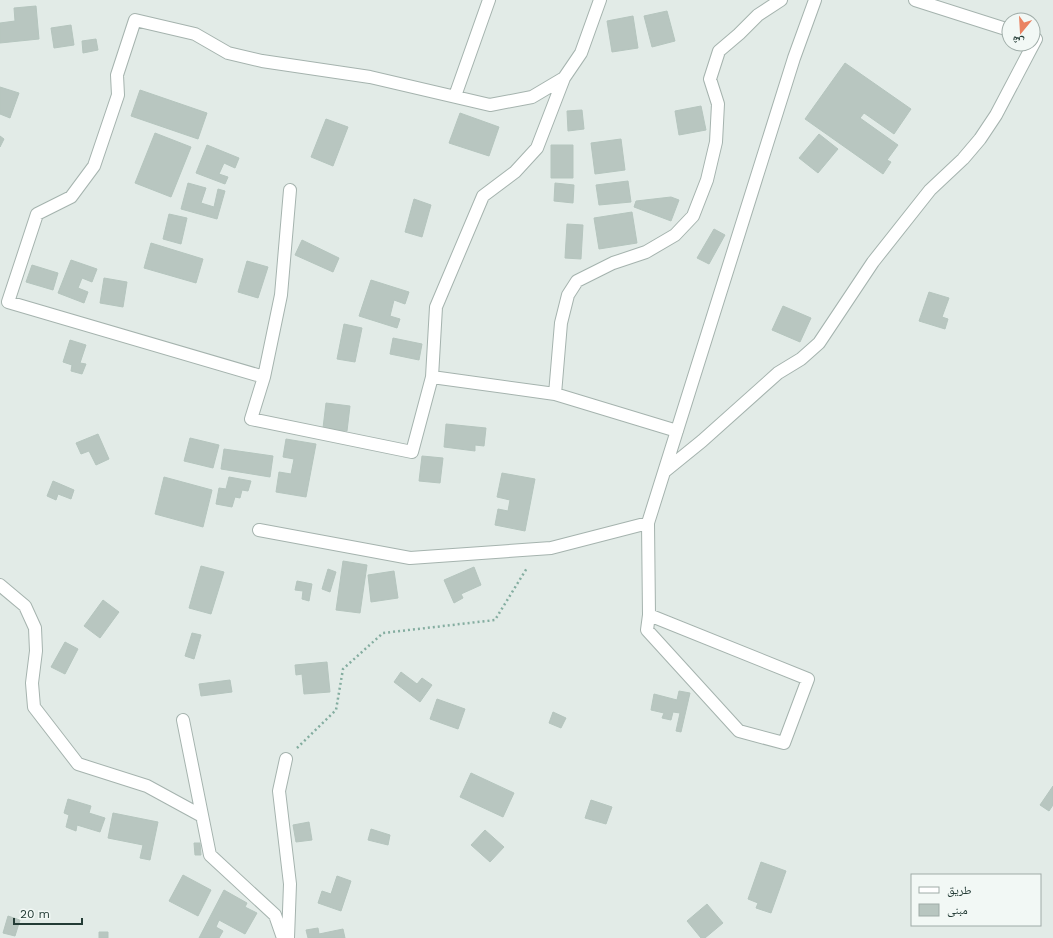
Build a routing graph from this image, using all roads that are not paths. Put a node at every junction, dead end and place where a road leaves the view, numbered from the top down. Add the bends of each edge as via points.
1 (490, 0) edge
2 (600, 0) edge
3 (781, 0) edge
4 (815, 0) edge
5 (915, 0) edge
6 (1001, 27) edge
7 (1029, 52) edge
8 (564, 78) junction
9 (455, 96) junction
10 (290, 190) dead end
11 (264, 377) junction
12 (432, 377) junction
13 (555, 394) junction
14 (677, 431) junction
15 (665, 471) junction
16 (648, 523) junction
17 (258, 530) dead end
18 (0, 584) edge
19 (649, 615) junction
20 (183, 720) dead end
21 (286, 759) road end
22 (202, 816) junction
23 (284, 938) edge
24 (288, 938) edge

1 - 9 street
2 - 8 street via 581,53
3 - 13 street via 758,15 718,51 710,79 718,104 716,142 707,180 693,216 675,235 646,252 613,263 577,281 568,296 561,323
4 - 14 street via 794,58
5 - 6 street
7 - 15 street via 996,115 980,139 930,190 873,262 819,343 801,359 778,373
8 - 9 street via 532,97 490,105
8 - 12 street via 537,148 515,172 482,196 436,307
9 - 11 street via 370,77 262,61 228,53 195,34 136,20 118,75 118,95 94,166 71,197 37,214 8,302
10 - 11 street via 281,295
11 - 12 street via 251,419 412,452
12 - 13 street
13 - 14 street
14 - 15 street
15 - 16 street
16 - 17 street via 551,548 410,558
16 - 19 street
18 - 22 street via 26,606 35,628 36,651 32,683 34,706 78,764 147,786
19 - 19 street via 808,679 784,743 739,731 647,630
20 - 22 street
21 - 24 street via 279,791 290,884
22 - 23 street via 210,855 275,915

